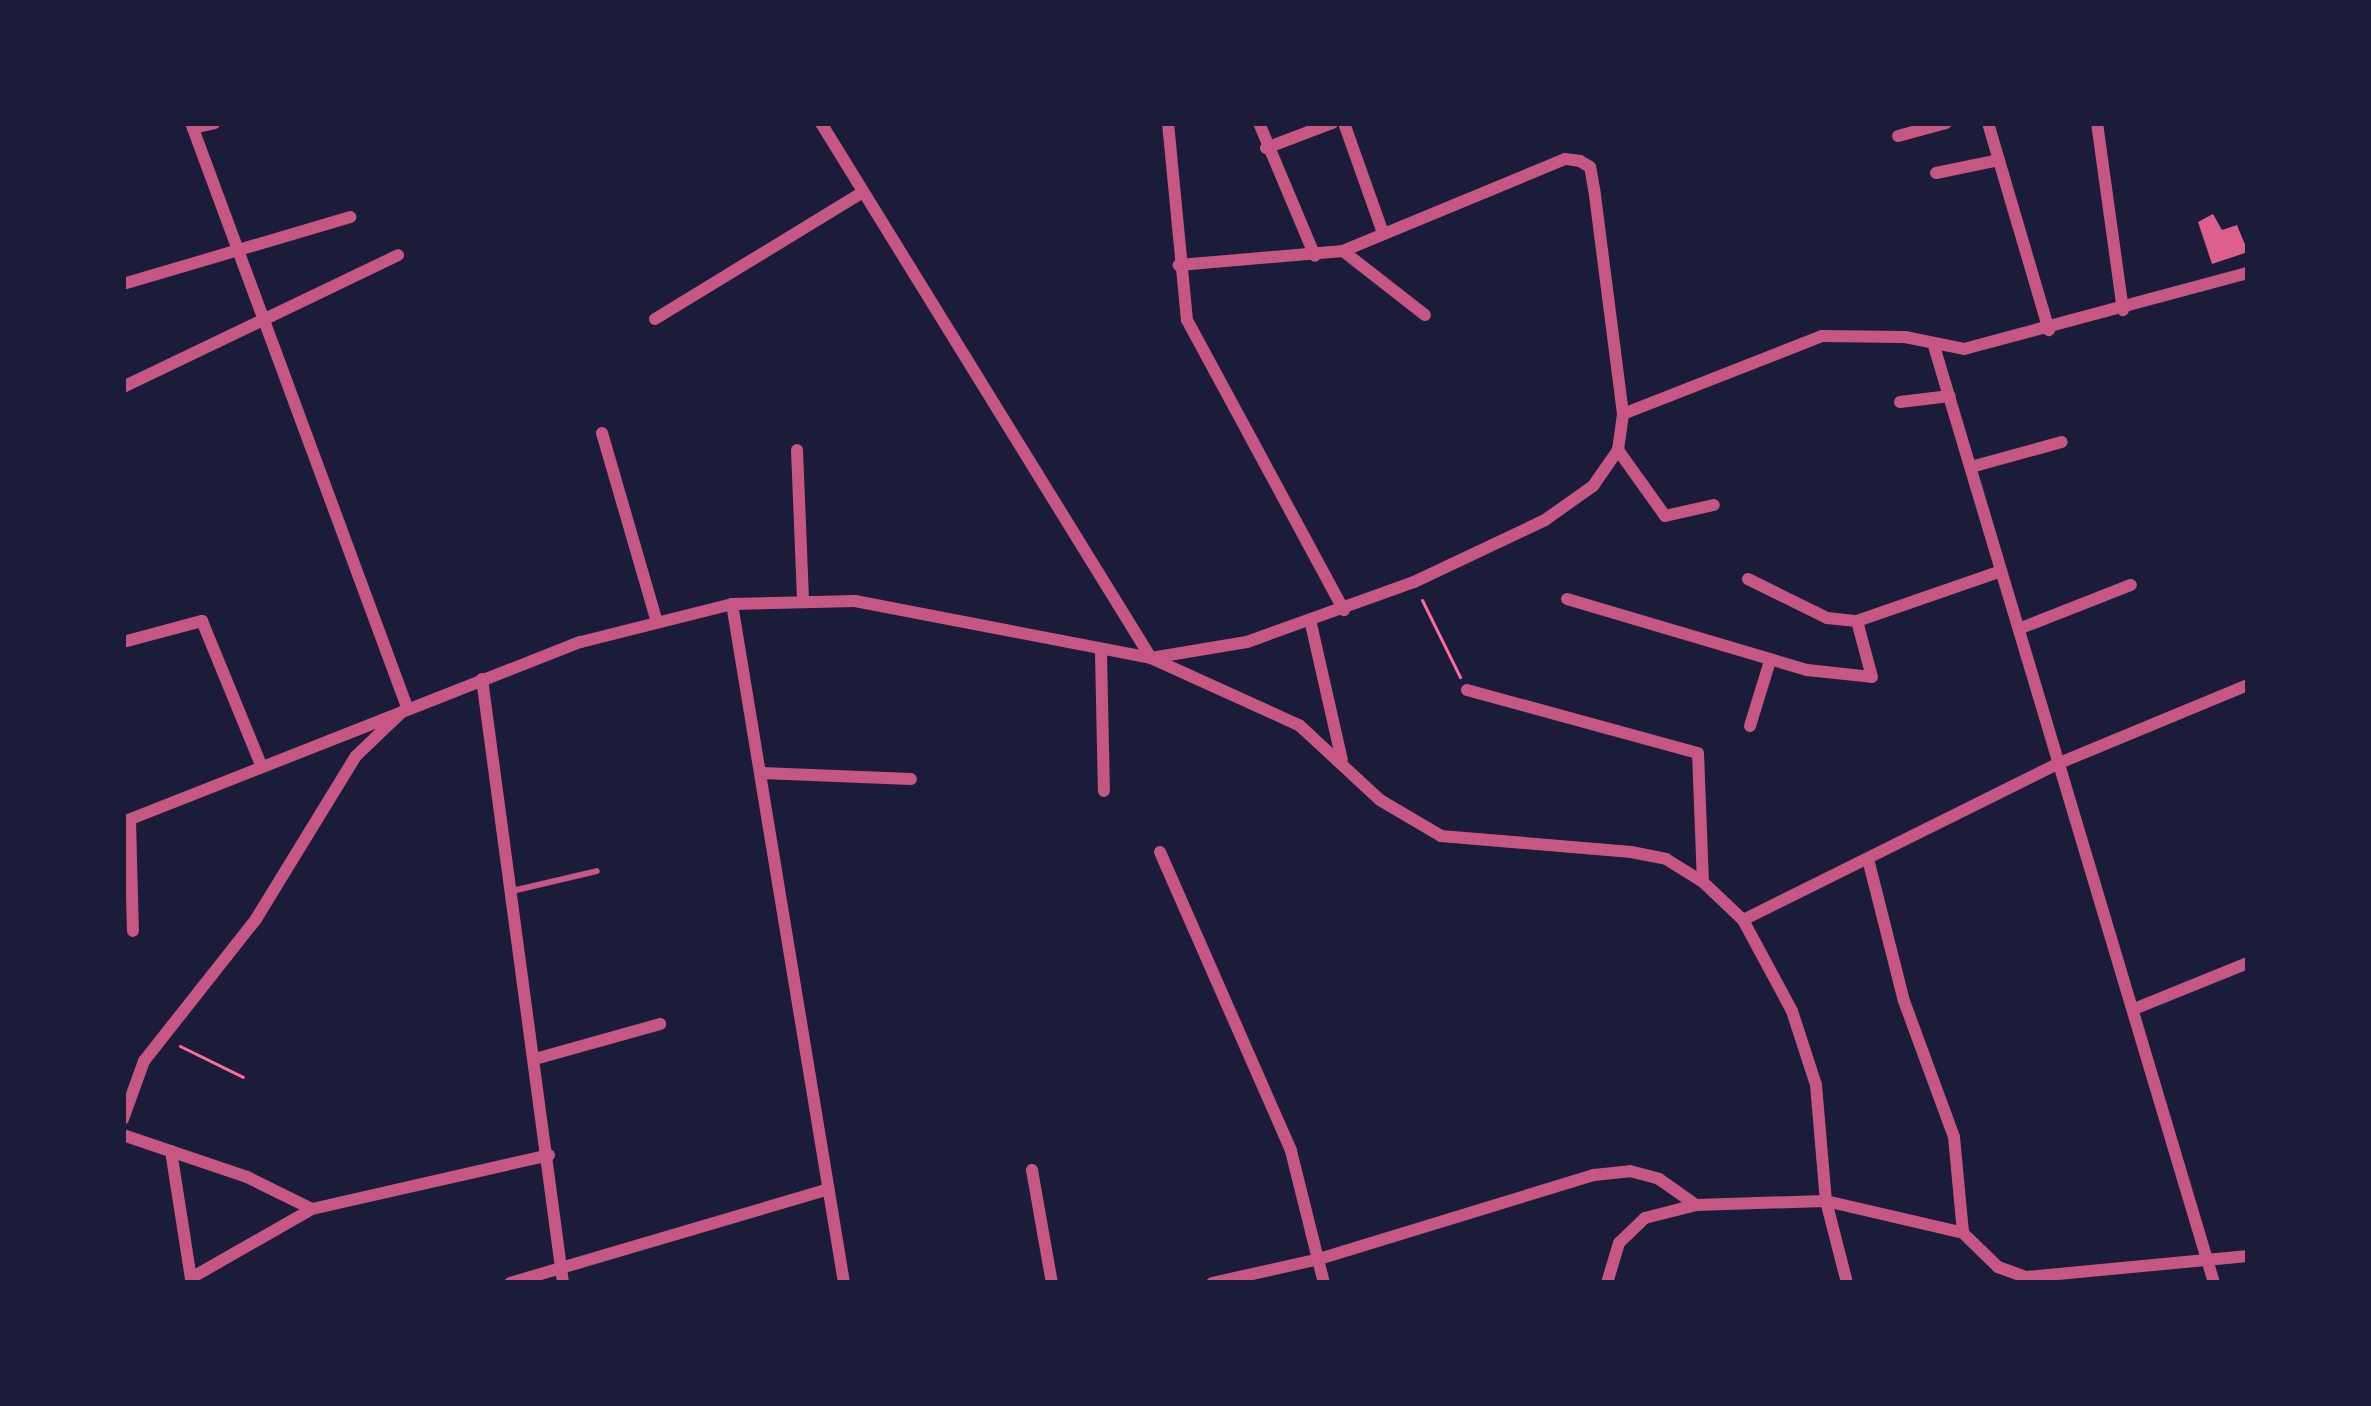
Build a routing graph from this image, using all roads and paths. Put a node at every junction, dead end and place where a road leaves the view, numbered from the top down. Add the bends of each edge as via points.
1 (214, 123) edge
2 (821, 123) edge
3 (1168, 123) edge
4 (1258, 123) edge
5 (1333, 123) edge
6 (1344, 123) edge
7 (1946, 123) edge
8 (1988, 123) edge
9 (2097, 123) edge
10 (192, 126) edge
11 (1898, 136) dead end
12 (1266, 148) junction
13 (1999, 160) junction
14 (1936, 173) dead end
15 (863, 192) junction
16 (350, 217) dead end
17 (1383, 233) junction
18 (238, 250) junction
19 (1342, 251) junction
20 (398, 255) dead end
21 (1315, 256) junction
22 (1179, 265) junction
23 (2248, 273) edge
24 (123, 284) edge
25 (2123, 310) junction
26 (1425, 315) dead end
27 (264, 319) junction
28 (656, 319) dead end
29 (2049, 330) junction
30 (1934, 346) junction
31 (123, 386) edge
32 (1950, 396) junction
33 (1900, 402) dead end
34 (1623, 414) junction
35 (602, 433) dead end
36 (2062, 442) dead end
37 (1618, 449) junction
38 (796, 450) dead end
39 (1971, 467) junction
40 (1714, 505) dead end
41 (2001, 571) junction
42 (1748, 579) dead end
43 (1414, 582) junction
44 (2131, 585) dead end
45 (1568, 599) dead end
46 (802, 601) junction
47 (732, 604) junction
48 (1344, 610) junction
49 (656, 619) junction
50 (1857, 621) junction
51 (1311, 624) junction
52 (2021, 628) junction
53 (123, 642) edge
54 (1101, 653) junction
55 (1150, 658) junction
56 (1770, 661) junction
57 (482, 680) junction
58 (2248, 685) edge
59 (1467, 690) joint
60 (407, 707) junction
61 (1750, 726) dead end
62 (1342, 761) junction
63 (2057, 764) junction
64 (262, 766) junction
65 (761, 773) junction
66 (911, 778) dead end
67 (1104, 791) dead end
68 (126, 821) edge
69 (1160, 852) dead end
70 (1868, 859) junction
71 (596, 872) dead end
72 (1703, 882) junction
73 (512, 892) junction
74 (1743, 920) junction
75 (134, 931) dead end
76 (2248, 963) edge
77 (2134, 1009) junction
78 (660, 1024) dead end
79 (163, 1038) junction
80 (536, 1059) junction
81 (243, 1077) dead end
82 (123, 1119) edge
83 (123, 1136) edge
84 (171, 1151) junction
85 (549, 1155) junction
86 (1032, 1170) dead end
87 (826, 1190) junction
88 (1826, 1201) junction
89 (1696, 1205) junction
90 (312, 1209) junction
91 (1963, 1233) junction
92 (2248, 1256) edge
93 (1319, 1259) junction
94 (2209, 1265) junction
95 (560, 1267) junction
96 (509, 1283) edge
97 (562, 1283) edge
98 (844, 1283) edge
99 (1052, 1283) edge
100 (1212, 1283) edge
101 (1324, 1283) edge
102 (1607, 1283) edge
103 (1847, 1283) edge
104 (2214, 1283) edge

1 - 10 street
2 - 15 street
3 - 22 street
4 - 12 street
5 - 12 street
6 - 17 street
7 - 11 street
8 - 13 street
9 - 25 street
10 - 18 street
12 - 21 street
13 - 14 street
13 - 29 street
15 - 28 street
15 - 55 street
16 - 18 street
17 - 19 street
17 - 34 street via 1565,159 1590,167
18 - 24 street
18 - 27 street
19 - 21 street
19 - 26 street
20 - 27 street
21 - 22 street
22 - 48 street via 1187,320 1210,374
23 - 25 street
25 - 29 street
27 - 31 street
27 - 60 street
29 - 30 street via 1964,349
30 - 32 street
30 - 34 street via 1822,336
32 - 33 street
32 - 39 street
34 - 37 street
35 - 49 street
36 - 39 street
37 - 40 street via 1665,516
37 - 43 street via 1593,486 1545,520
38 - 46 street
39 - 41 street
41 - 50 street
41 - 52 street
42 - 50 street via 1827,618
43 - 48 street
43 - 59 path
44 - 52 street
45 - 56 street
46 - 47 street
46 - 54 street via 902,608
47 - 49 street
47 - 65 street
48 - 51 street
49 - 57 street
50 - 56 street via 1872,677
51 - 55 street
51 - 62 street
52 - 63 street
53 - 64 street via 202,620
54 - 55 street
54 - 67 street
55 - 62 street via 1253,699
56 - 61 street
57 - 60 street
57 - 73 street
58 - 63 street
59 - 72 street via 1698,753
60 - 64 street
60 - 79 street via 356,757 256,919
62 - 72 street via 1380,800 1442,836 1631,852 1666,859
63 - 70 street
63 - 77 street
64 - 68 street
65 - 66 street
65 - 87 street
68 - 75 street
69 - 93 street via 1291,1151
70 - 74 street
70 - 91 street via 1904,1000 1954,1137
71 - 73 lane
72 - 74 street
73 - 80 street
74 - 88 street via 1792,1011 1816,1085
76 - 77 street
77 - 94 street
78 - 80 street
79 - 81 path
79 - 82 street via 144,1061
80 - 85 street
83 - 84 street
84 - 90 street
84 - 90 street via 191,1278
85 - 90 street
85 - 95 street
86 - 99 street
87 - 95 street
87 - 98 street
88 - 89 street
88 - 91 street
88 - 103 street
89 - 93 street via 1659,1179 1630,1171 1594,1175
89 - 102 street via 1646,1218 1619,1243
91 - 94 street via 1998,1267 2026,1276
92 - 94 street
93 - 100 street
93 - 101 street
94 - 104 street
95 - 96 street
95 - 97 street

